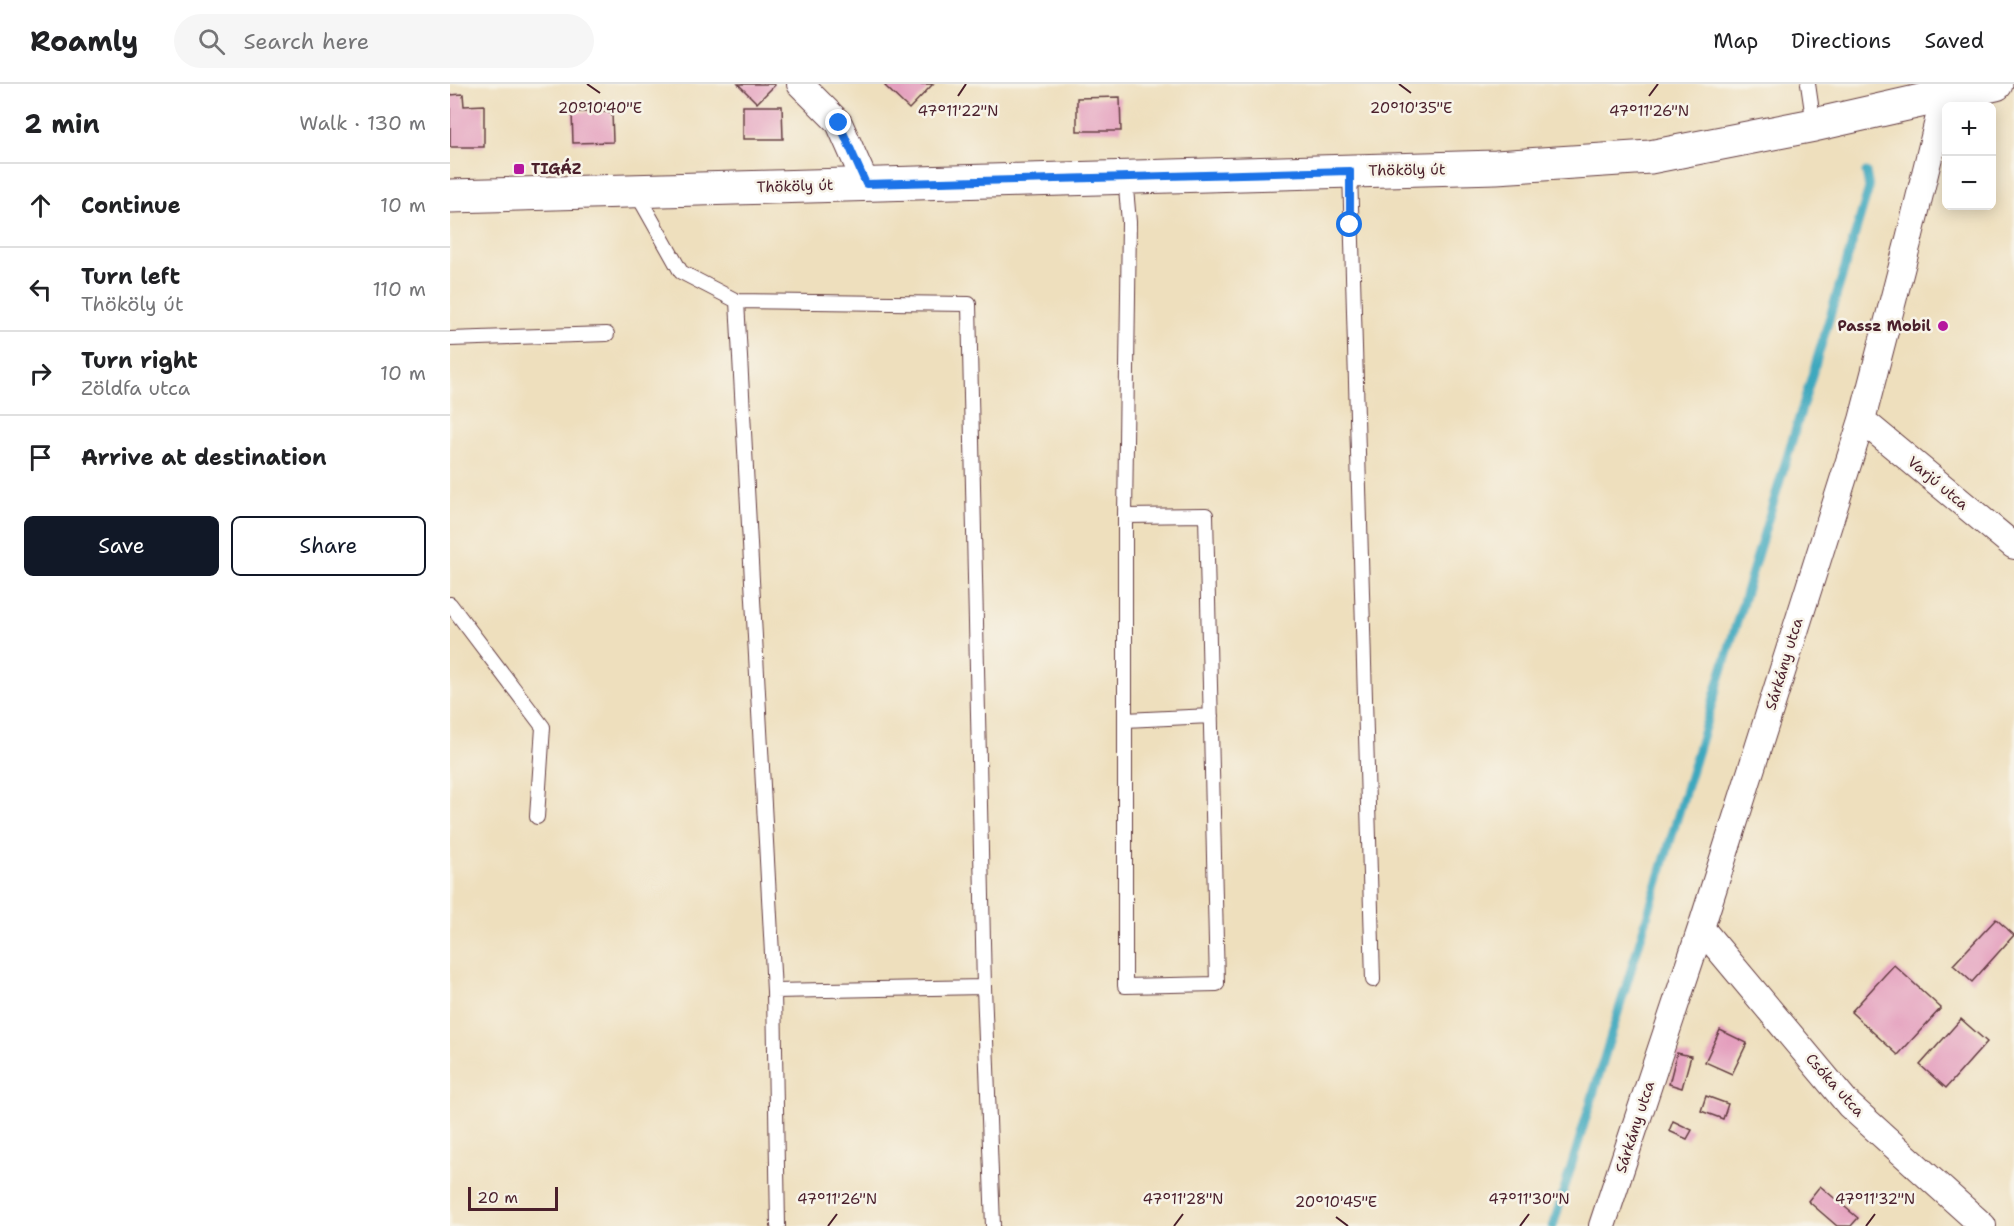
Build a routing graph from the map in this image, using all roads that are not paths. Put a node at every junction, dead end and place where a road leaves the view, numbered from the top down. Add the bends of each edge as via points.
1 (800, 84) edge
2 (1808, 84) edge
3 (1996, 84) edge
4 (1944, 96) junction
5 (1814, 125) junction
6 (1350, 171) junction
7 (1125, 177) junction
8 (866, 184) junction
9 (635, 191) junction
10 (450, 196) edge
11 (737, 301) junction
12 (607, 334) dead end
13 (450, 339) edge
14 (1862, 420) junction
15 (1125, 516) junction
16 (2014, 546) edge
17 (450, 604) edge
18 (1211, 716) junction
19 (1125, 720) junction
20 (537, 817) dead end
21 (1701, 928) junction
22 (1373, 980) dead end
23 (984, 987) junction
24 (774, 991) junction
25 (778, 1226) edge
26 (993, 1226) edge
27 (1602, 1226) edge
28 (1983, 1226) edge

1 - 8 street via 839,123
2 - 5 lane
3 - 4 main road, Thököly út
4 - 5 main road, Thököly út
4 - 14 street, Sárkány utca
5 - 6 main road, Thököly út via 1650,157
6 - 7 main road, Thököly út
6 - 22 lane
7 - 8 main road, Thököly út
7 - 15 lane via 1129,222
8 - 9 main road, Thököly út
9 - 10 main road, Thököly út
9 - 11 lane via 681,272
11 - 23 lane via 969,304
11 - 24 lane
12 - 13 lane
14 - 16 street, Varjú utca
14 - 21 street, Sárkány utca
15 - 18 lane via 1206,514
15 - 19 lane
17 - 20 lane via 543,727
18 - 19 lane
18 - 19 lane via 1217,984 1125,986
21 - 27 street, Sárkány utca
21 - 28 street, Csóka utca via 1850,1105
23 - 24 lane
23 - 26 lane
24 - 25 lane

